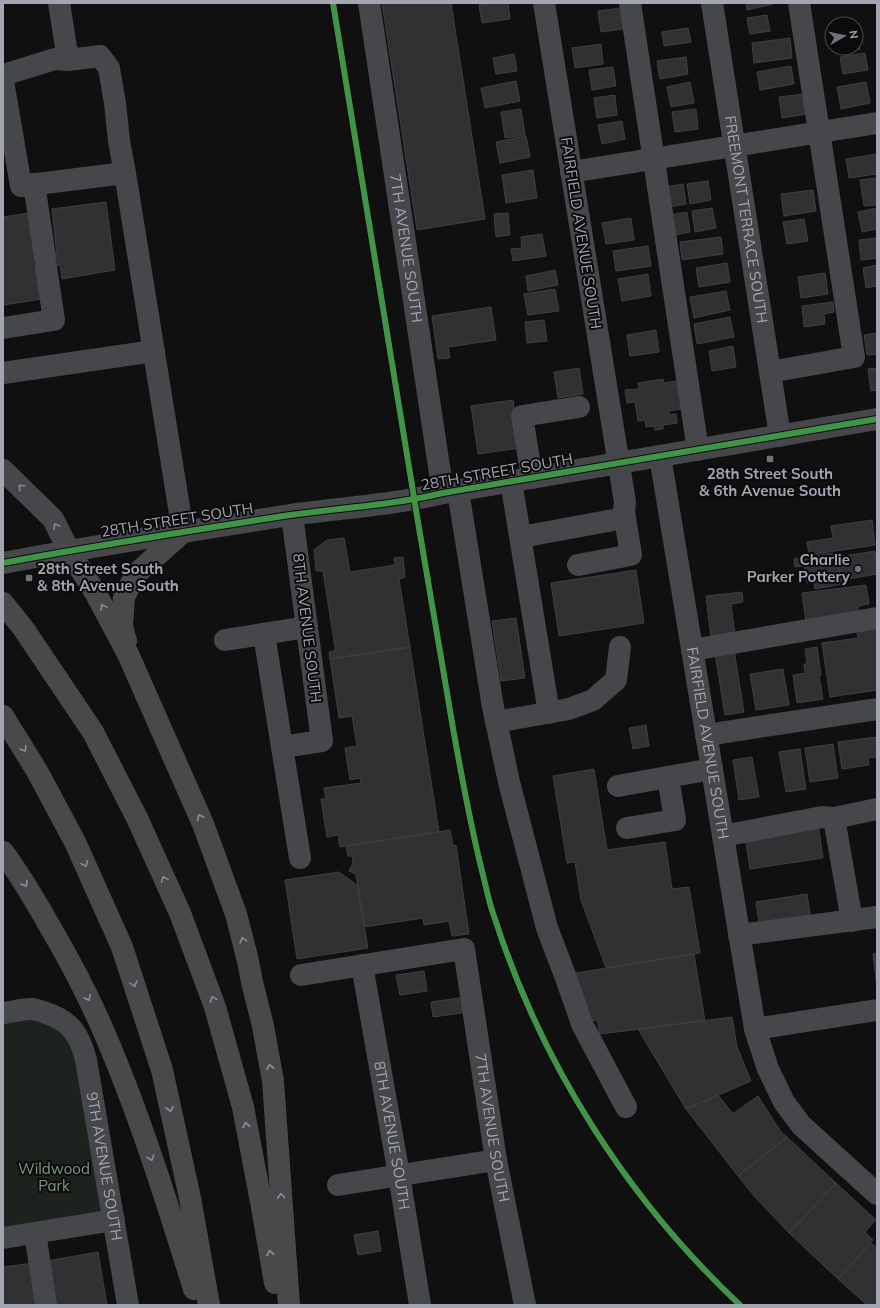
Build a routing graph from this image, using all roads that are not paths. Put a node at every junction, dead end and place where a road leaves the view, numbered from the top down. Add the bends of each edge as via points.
1 (59, 3) edge
2 (369, 3) edge
3 (544, 3) edge
4 (630, 3) edge
5 (712, 3) edge
6 (799, 3) edge
7 (68, 60) junction
8 (3, 75) edge
9 (3, 81) edge
10 (877, 123) edge
11 (820, 132) junction
12 (734, 146) junction
13 (653, 159) junction
14 (571, 172) junction
15 (124, 173) junction
16 (19, 186) edge
17 (3, 328) edge
18 (154, 351) junction
19 (770, 372) junction
20 (3, 374) edge
21 (579, 407) dead end
22 (877, 419) edge
23 (780, 436) junction
24 (698, 450) junction
25 (660, 456) junction
26 (618, 464) junction
27 (3, 470) edge
28 (522, 480) junction
29 (450, 492) junction
30 (624, 512) junction
31 (292, 515) junction
32 (183, 532) junction
33 (521, 537) junction
34 (70, 551) junction
35 (3, 563) edge
36 (578, 565) dead end
37 (3, 603) edge
38 (877, 618) edge
39 (307, 627) junction
40 (264, 634) junction
41 (225, 640) dead end
42 (620, 647) dead end
43 (692, 650) junction
44 (128, 654) junction
45 (877, 709) edge
46 (549, 713) junction
47 (3, 716) edge
48 (496, 722) junction
49 (706, 735) junction
50 (282, 746) junction
51 (712, 770) junction
52 (668, 777) junction
53 (618, 786) dead end
54 (877, 809) edge
55 (834, 818) junction
56 (627, 828) dead end
57 (723, 836) junction
58 (3, 852) edge
59 (300, 858) dead end
60 (877, 917) edge
61 (852, 921) junction
62 (739, 935) junction
63 (362, 965) junction
64 (301, 975) dead end
65 (877, 1010) edge
66 (3, 1013) edge
67 (755, 1029) junction
68 (626, 1107) dead end
69 (496, 1160) junction
70 (399, 1175) junction
71 (338, 1185) dead end
72 (877, 1194) edge
73 (114, 1220) junction
74 (35, 1233) junction
75 (3, 1238) edge
76 (46, 1305) edge
77 (128, 1305) edge
78 (199, 1305) edge
79 (209, 1305) edge
80 (279, 1305) edge
81 (289, 1305) edge
82 (420, 1305) edge
83 (525, 1305) edge

1 - 7 street
2 - 29 street, 7TH AVENUE SOUTH
3 - 14 street, FAIRFIELD AVENUE SOUTH
4 - 13 street
5 - 12 street, FREEMONT TERRACE SOUTH
6 - 11 street
7 - 8 street via 55,59
7 - 15 street via 100,56 109,68
9 - 16 street
10 - 11 street
11 - 12 street
11 - 19 street via 854,357
12 - 13 street
12 - 19 street, FREEMONT TERRACE SOUTH
13 - 14 street
13 - 24 street
14 - 26 street, FAIRFIELD AVENUE SOUTH
15 - 16 street
15 - 18 street
16 - 17 street via 45,262 54,320
18 - 20 street
18 - 32 street
19 - 23 street, FREEMONT TERRACE SOUTH
21 - 28 street via 522,416
22 - 23 street, 28TH STREET SOUTH
23 - 24 street, 28TH STREET SOUTH
24 - 25 street, 28TH STREET SOUTH
25 - 26 street, 28TH STREET SOUTH
25 - 43 street, FAIRFIELD AVENUE SOUTH
26 - 28 street, 28TH STREET SOUTH
26 - 30 street, FAIRFIELD AVENUE SOUTH via 625,502
34 -> 27 street via 53,519
28 - 29 street, 28TH STREET SOUTH
28 - 33 street
29 - 31 street, 28TH STREET SOUTH via 414,500
29 - 48 street, 7TH AVENUE SOUTH
30 - 33 street via 619,519
30 - 36 street, FAIRFIELD AVENUE SOUTH via 631,555
31 - 32 street, 28TH STREET SOUTH
31 - 39 street, 8TH AVENUE SOUTH
32 - 34 street, 28TH STREET SOUTH
32 - 44 highway via 136,574 124,597 122,626
33 - 46 street
34 - 35 street, 28TH STREET SOUTH
44 -> 34 highway
80 -> 37 highway via 242,1107 215,1007 180,913 137,818 93,732 23,628
38 - 43 street
39 - 40 street
39 - 50 street, 8TH AVENUE SOUTH via 322,741
40 - 41 street
40 - 50 street
42 - 46 street via 616,680 593,700
43 - 49 street, FAIRFIELD AVENUE SOUTH
81 -> 44 highway via 273,1081 248,961 236,914 203,824
45 - 49 street
46 - 48 street
47 -> 79 highway via 37,771 75,842 122,946 162,1070 190,1198
48 - 68 street, 7TH AVENUE SOUTH via 546,928 582,1024
49 - 51 street, FAIRFIELD AVENUE SOUTH
50 - 59 street
51 - 52 street
51 - 57 street, FAIRFIELD AVENUE SOUTH
52 - 53 street
52 - 56 street via 675,820
54 - 55 street
55 - 57 street via 822,817
55 - 61 street
57 - 62 street, FAIRFIELD AVENUE SOUTH
58 -> 78 highway via 45,917 74,968 100,1022 137,1115
60 - 61 street
61 - 62 street
62 - 67 street, FAIRFIELD AVENUE SOUTH
63 - 64 street
63 - 69 street, 7TH AVENUE SOUTH via 464,949
63 - 70 street, 8TH AVENUE SOUTH
65 - 67 street
66 - 73 street, 9TH AVENUE SOUTH via 31,1009 41,1011 59,1018 74,1030 86,1060
67 - 72 street, FAIRFIELD AVENUE SOUTH via 768,1069 784,1102 801,1126
69 - 70 street
69 - 83 street, 7TH AVENUE SOUTH
70 - 71 street
70 - 82 street, 8TH AVENUE SOUTH
73 - 74 street
73 - 77 street, 9TH AVENUE SOUTH
74 - 75 street
74 - 76 street

